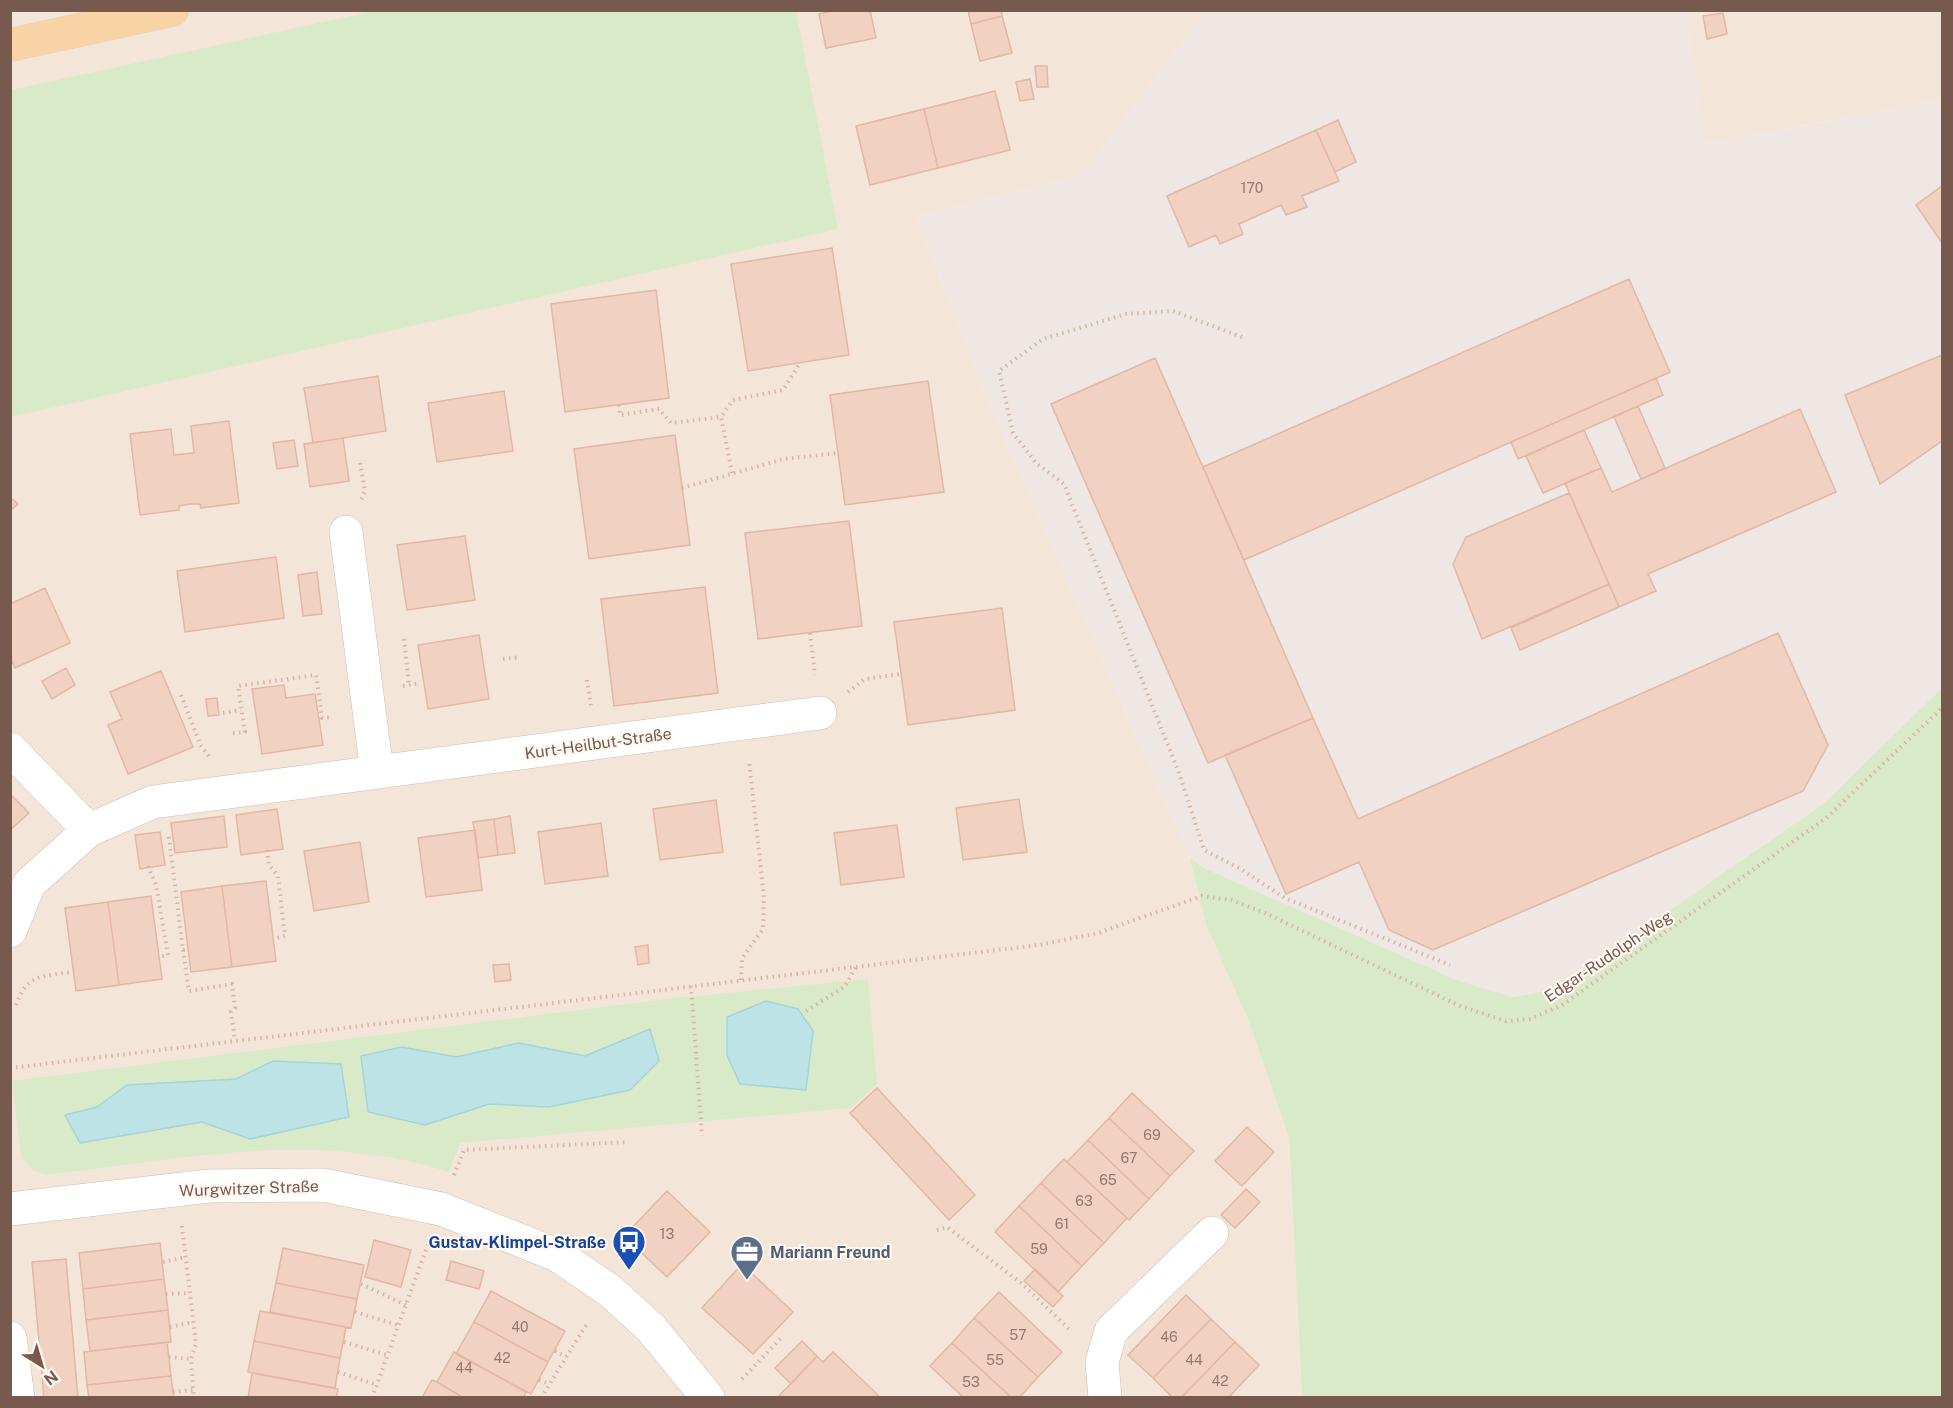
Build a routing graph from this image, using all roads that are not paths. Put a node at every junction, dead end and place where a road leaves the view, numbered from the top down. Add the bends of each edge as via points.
1 (172, 10) edge
2 (10, 45) edge
3 (346, 532) dead end
4 (820, 713) dead end
5 (10, 750) edge
6 (377, 772) junction
7 (89, 830) junction
8 (10, 931) edge
9 (10, 1209) edge
10 (1212, 1233) dead end
11 (10, 1338) edge
12 (18, 1398) edge
13 (708, 1398) edge
14 (1105, 1398) edge

1 - 2 main road
3 - 6 street
4 - 6 street, Kurt-Heilbut-Straße
5 - 7 street
6 - 7 street, Kurt-Heilbut-Straße via 164,801 133,809
7 - 8 street, Kurt-Heilbut-Straße via 29,884
9 - 13 street, Wurgwitzer Straße via 209,1186 323,1185 441,1209 557,1255 609,1290 651,1328
10 - 14 street via 1111,1331 1102,1362
11 - 12 street

